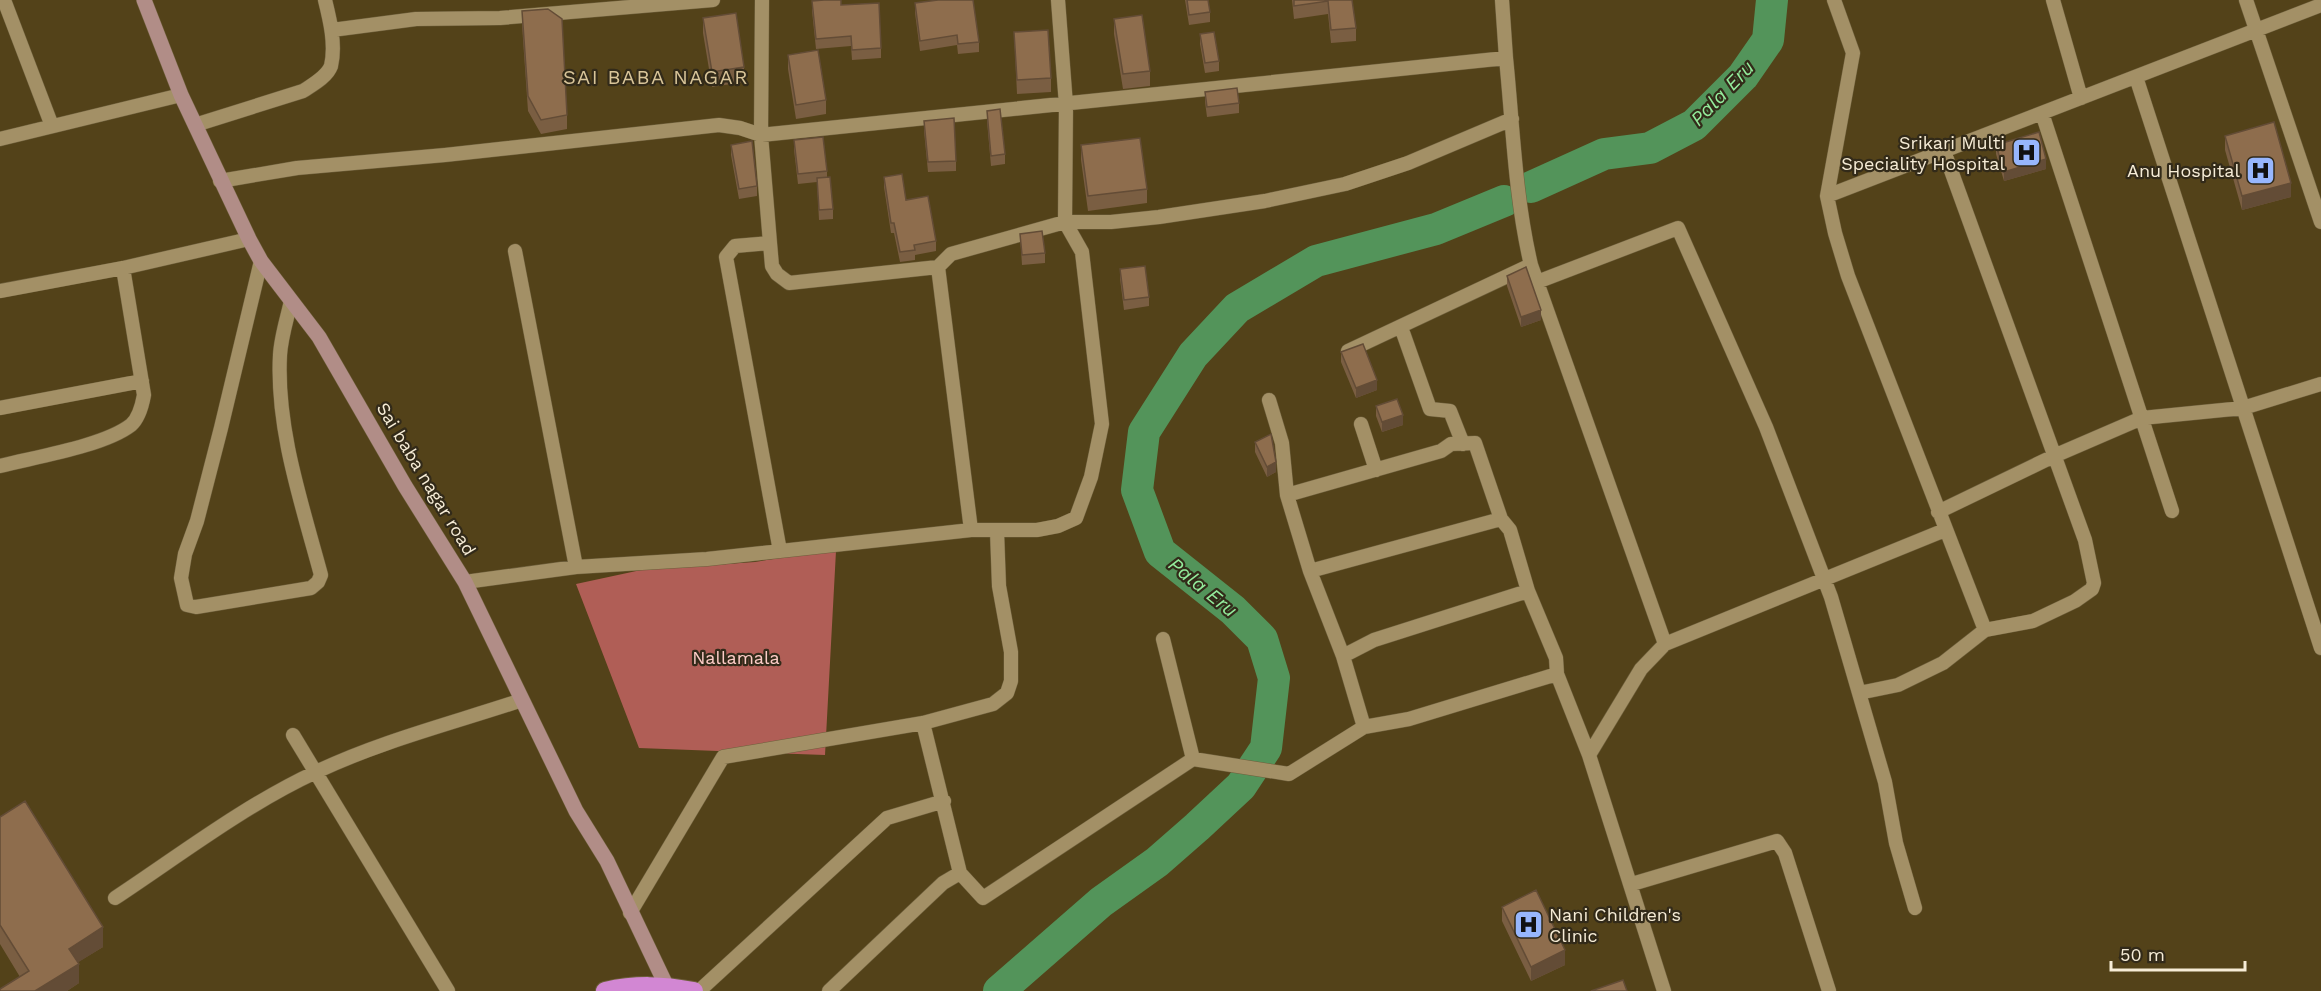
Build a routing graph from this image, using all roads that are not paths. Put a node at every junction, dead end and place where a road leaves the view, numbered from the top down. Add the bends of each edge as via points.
1 (4, 0) edge
2 (144, 0) edge
3 (325, 0) edge
4 (713, 0) edge
5 (762, 0) edge
6 (1058, 0) edge
7 (1502, 0) edge
8 (1834, 0) edge
9 (2053, 0) edge
10 (2246, 0) edge
11 (2321, 5) edge
12 (332, 30) junction
13 (2256, 30) junction
14 (1506, 58) junction
15 (2136, 77) junction
16 (182, 95) junction
17 (2081, 98) junction
18 (1066, 105) junction
19 (2042, 113) junction
20 (1512, 119) junction
21 (195, 125) junction
22 (52, 126) junction
23 (761, 135) junction
24 (0, 139) edge
25 (1944, 151) junction
26 (220, 181) junction
27 (1827, 196) junction
28 (1065, 222) junction
29 (2321, 222) edge
30 (249, 239) junction
31 (770, 243) junction
32 (515, 250) dead end
33 (261, 261) junction
34 (1531, 265) junction
35 (939, 267) junction
36 (123, 268) junction
37 (1537, 282) junction
38 (0, 291) edge
39 (291, 301) junction
40 (1401, 327) junction
41 (1348, 351) edge
42 (142, 381) junction
43 (2321, 384) edge
44 (1269, 400) dead end
45 (0, 408) edge
46 (2243, 408) junction
47 (2142, 418) junction
48 (1360, 424) dead end
49 (1463, 444) junction
50 (2054, 456) junction
51 (0, 466) edge
52 (1376, 470) junction
53 (1287, 495) junction
54 (2172, 511) dead end
55 (1938, 512) junction
56 (1501, 519) junction
57 (971, 530) junction
58 (1945, 530) junction
59 (997, 531) junction
60 (780, 550) junction
61 (576, 567) junction
62 (1310, 571) junction
63 (1824, 579) junction
64 (465, 582) junction
65 (1528, 591) junction
66 (1984, 630) junction
67 (1163, 639) dead end
68 (1665, 644) junction
69 (2321, 648) edge
70 (1343, 656) junction
71 (1557, 674) junction
72 (1859, 693) junction
73 (522, 700) junction
74 (923, 723) junction
75 (1364, 727) junction
76 (293, 735) dead end
77 (1589, 755) junction
78 (1193, 759) junction
79 (317, 771) junction
80 (944, 801) junction
81 (960, 873) junction
82 (1632, 884) junction
83 (116, 898) dead end
84 (1915, 908) dead end
85 (630, 913) junction
86 (666, 985) junction
87 (634, 988) edge
88 (448, 991) edge
89 (604, 991) edge
90 (694, 991) edge
91 (699, 991) edge
92 (829, 991) edge
93 (1664, 991) edge
94 (1829, 991) edge

1 - 22 street
2 - 16 main road, Sai baba nagar road
3 - 12 street
4 - 12 street via 500,18 416,19
5 - 23 street
6 - 18 street
7 - 14 street
8 - 27 street via 1852,53
9 - 17 street
10 - 13 street
11 - 13 street
12 - 21 street via 330,67 319,81 303,91
13 - 15 street
13 - 29 street
14 - 18 street
14 - 20 street
15 - 17 street
15 - 46 street
16 - 21 main road, Sai baba nagar road
16 - 22 street
17 - 19 street
18 - 23 street
18 - 28 street
19 - 25 street
19 - 47 street
20 - 28 street via 1408,163 1345,184 1159,217
20 - 34 street via 1522,227
21 - 26 main road, Sai baba nagar road
22 - 24 street
23 - 26 street via 719,125 297,168
23 - 31 street
25 - 27 street
25 - 50 street
26 - 30 main road, Sai baba nagar road
27 - 55 street via 1848,276
28 - 35 street via 951,254
28 - 59 street via 1082,252 1091,323 1102,424 1093,468 1076,518 1058,526
30 - 33 main road, Sai baba nagar road
30 - 36 street
31 - 35 street via 772,266 789,284
31 - 60 street via 735,246 726,257
32 - 61 street
33 - 39 main road, Sai baba nagar road
33 - 39 street via 197,521 185,554 181,578 186,605 196,607 311,588 321,575 291,460 280,399 280,353
34 - 37 street
34 - 40 street
35 - 57 street
36 - 38 street
36 - 42 street
37 - 63 street via 1678,228 1766,427
37 - 68 street
39 - 64 main road, Sai baba nagar road via 319,337
40 - 41 street
40 - 49 street via 1430,409 1450,411
42 - 45 street
42 - 51 street via 140,412 131,425 102,440
43 - 46 street
44 - 53 street via 1282,443
46 - 47 street
46 - 69 street
47 - 50 street
47 - 54 street
48 - 52 street
49 - 52 street via 1451,444 1441,451
49 - 56 street via 1474,443
50 - 55 street
50 - 66 street via 2085,540 2092,589 2033,621
52 - 53 street
53 - 62 street
55 - 58 street
56 - 62 street
56 - 65 street via 1510,530
57 - 59 street
57 - 60 street
58 - 63 street
58 - 66 street
59 - 74 street via 999,586 1011,652 1007,693 993,704
60 - 61 street
61 - 64 street
62 - 70 street
63 - 68 street
63 - 72 street
64 - 73 main road, Sai baba nagar road
65 - 70 street via 1374,640
65 - 71 street via 1556,658
66 - 72 street via 1943,663 1898,685
67 - 78 street
68 - 77 street via 1641,669
70 - 75 street
71 - 75 street via 1409,719
71 - 77 street
72 - 84 street
73 - 79 street via 403,738
73 - 85 main road, Sai baba nagar road via 576,810 607,861
74 - 80 street
74 - 85 street via 723,757
75 - 78 street via 1289,774
76 - 79 street
77 - 82 street
78 - 81 street via 983,898
79 - 83 street
79 - 88 street
80 - 81 street
80 - 91 street via 887,818
81 - 92 street via 943,883
82 - 93 street
82 - 94 street via 1777,841 1785,853
85 - 86 main road, Sai baba nagar road
86 - 87 highway
86 - 90 highway
87 - 89 highway

